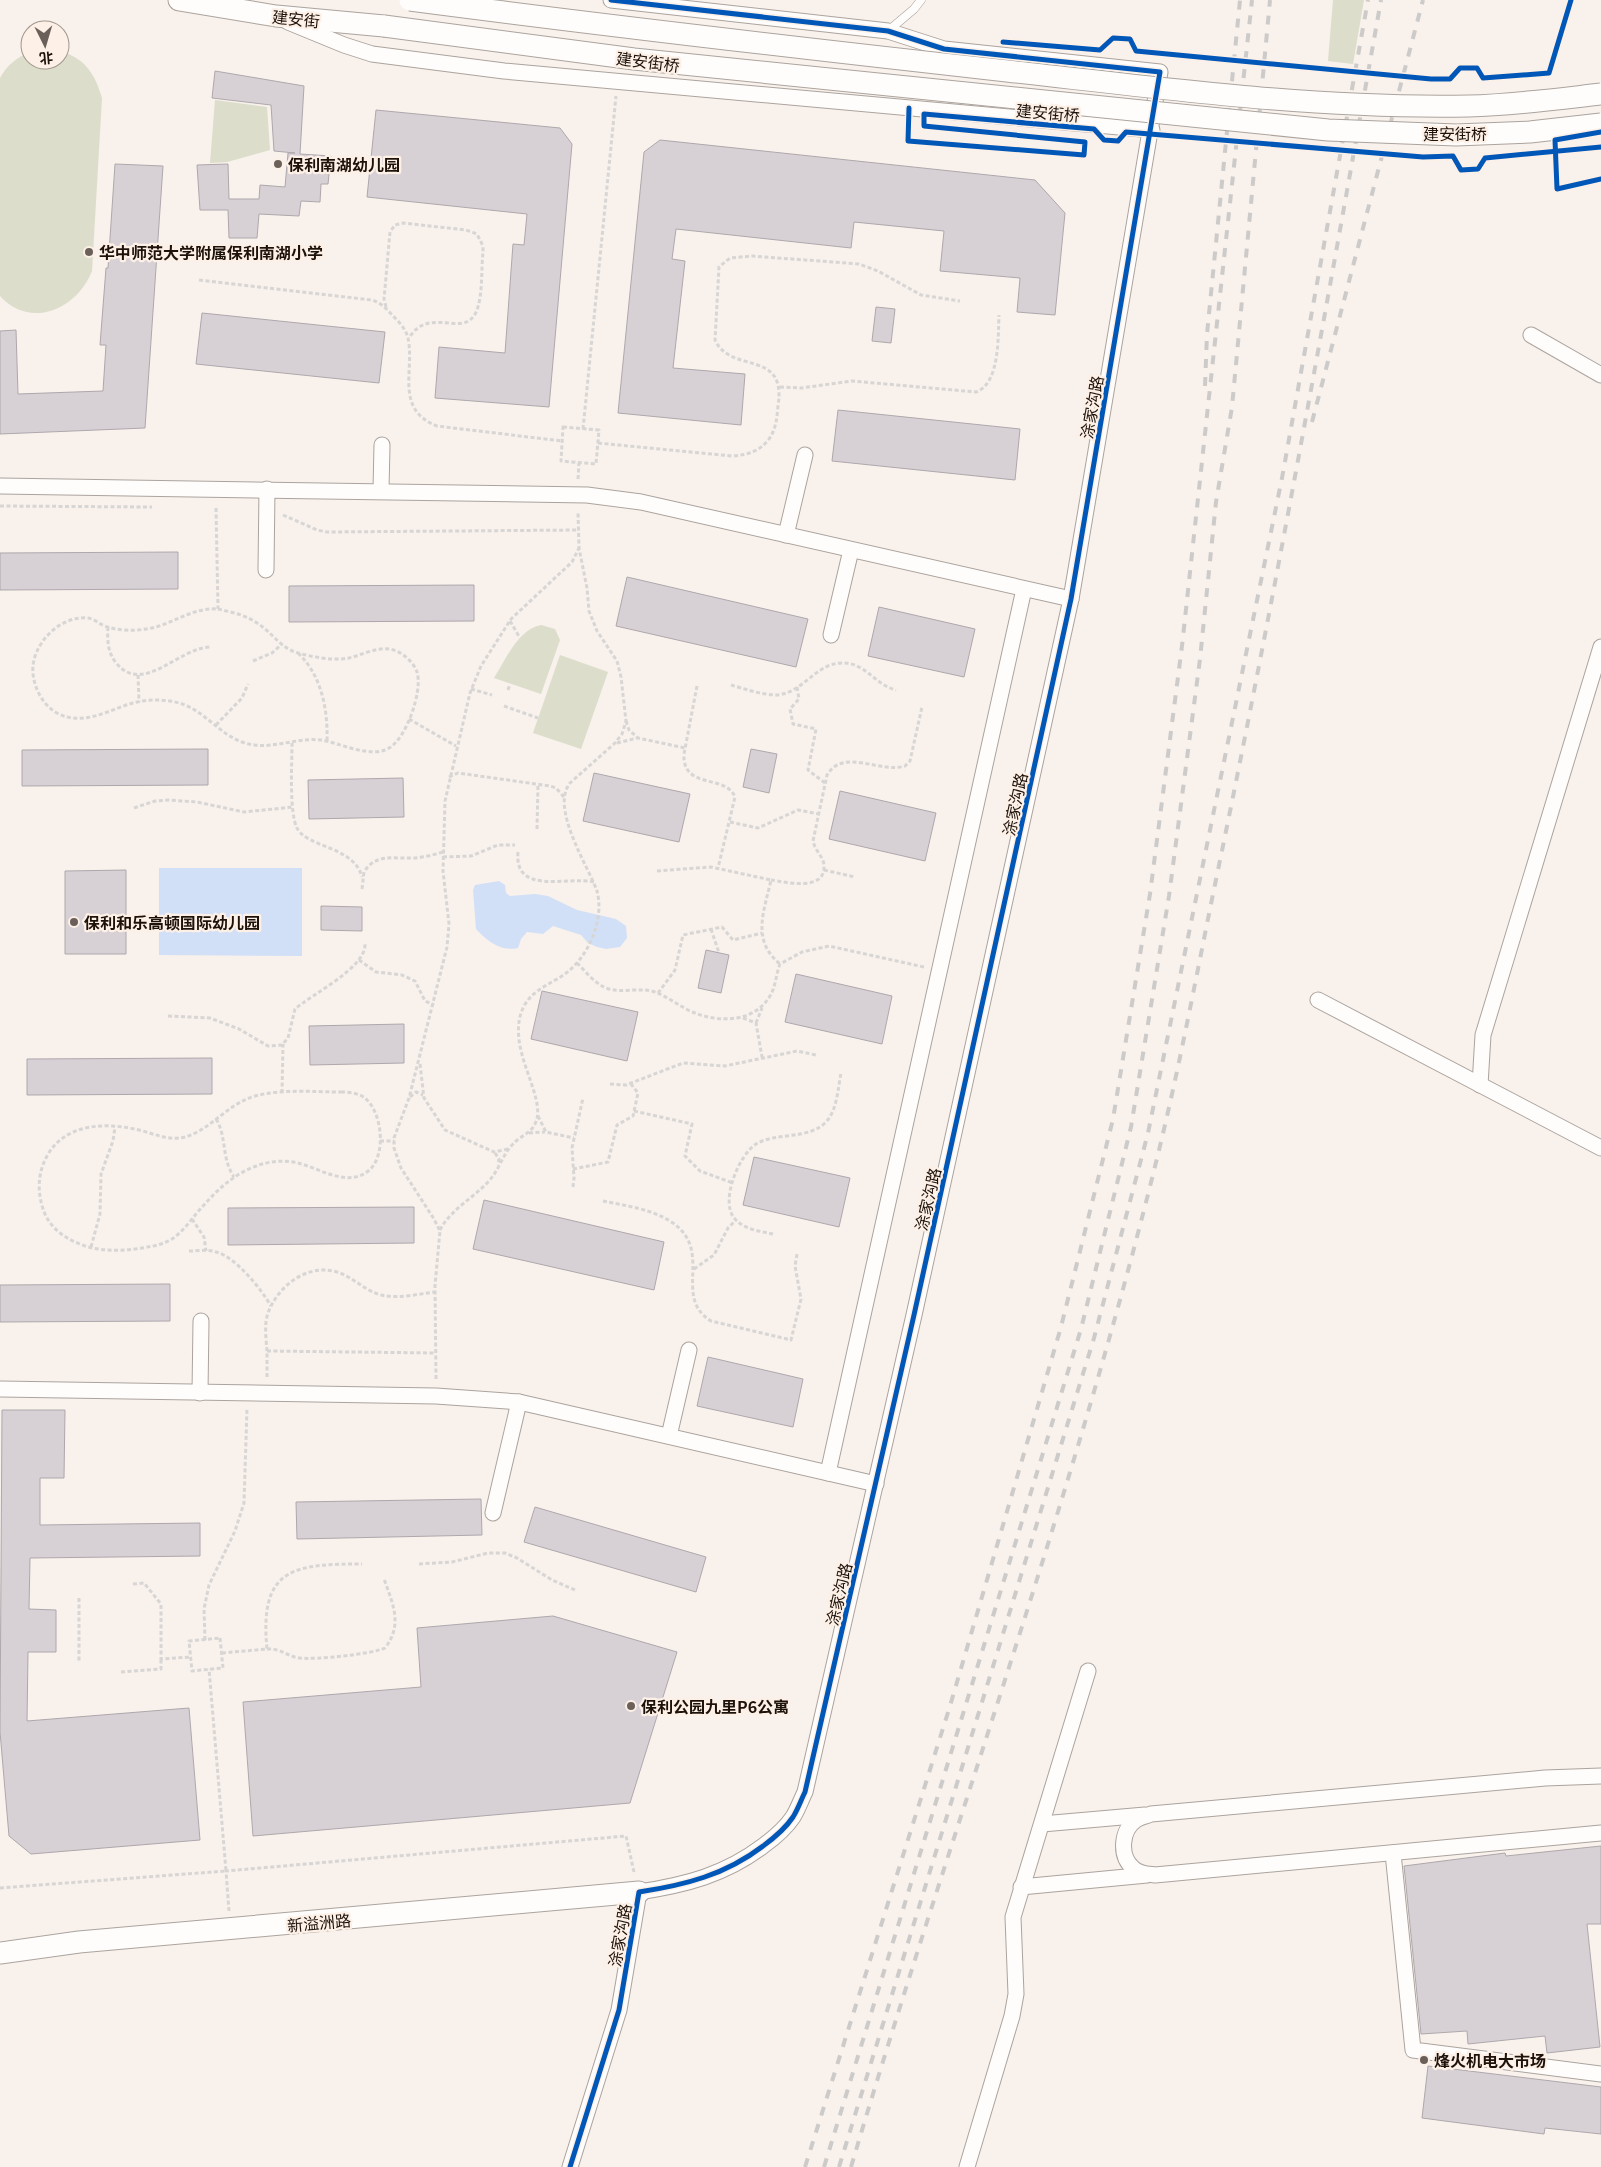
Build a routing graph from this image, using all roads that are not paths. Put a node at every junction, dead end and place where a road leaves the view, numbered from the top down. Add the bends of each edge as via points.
1 (179, 0) edge
2 (410, 0) edge
3 (611, 0) edge
4 (920, 0) edge
5 (276, 16) junction
6 (384, 26) joint
7 (888, 31) junction
8 (1601, 94) edge
9 (1601, 124) edge
10 (1152, 130) junction
11 (1531, 335) dead end
12 (1601, 375) edge
13 (382, 445) dead end
14 (805, 455) dead end
15 (0, 486) edge
16 (267, 489) junction
17 (381, 490) junction
18 (786, 535) junction
19 (851, 550) junction
20 (266, 570) dead end
21 (1024, 589) junction
22 (1071, 599) junction
23 (830, 635) dead end
24 (1601, 647) edge
25 (1318, 1000) dead end
26 (1480, 1085) junction
27 (1601, 1148) edge
28 (201, 1321) dead end
29 (689, 1350) dead end
30 (0, 1389) edge
31 (200, 1393) junction
32 (519, 1402) junction
33 (669, 1436) junction
34 (828, 1473) junction
35 (876, 1484) junction
36 (493, 1514) dead end
37 (1088, 1670) dead end
38 (1601, 1776) edge
39 (1151, 1814) junction
40 (1042, 1824) junction
41 (1601, 1832) edge
42 (1394, 1853) junction
43 (1155, 1875) junction
44 (1021, 1887) junction
45 (638, 1892) junction
46 (0, 1940) edge
47 (33, 1948) junction
48 (0, 1953) edge
49 (1601, 2074) edge
50 (570, 2167) edge
51 (967, 2167) edge

1 - 5 main road, 建安街
2 - 8 main road, 建安街桥, bridge via 656,32 1192,91 1322,102 1472,106
3 - 7 street
4 - 7 lane
5 - 6 main road, 建安街
5 - 10 street via 372,54 504,71
6 - 9 main road, 建安街桥, bridge via 643,60 1318,129 1456,134 1530,132
7 - 10 street, 涂家沟路 via 944,49 1160,72
10 - 22 street, 涂家沟路
11 - 12 street
13 - 17 street
14 - 18 street
15 - 16 street
16 - 17 street
16 - 20 street
17 - 18 street via 587,495 641,502
18 - 19 street
19 - 21 street
19 - 23 street
21 - 22 street
21 - 34 street
22 - 35 street, 涂家沟路
24 - 26 street via 1483,1035
25 - 26 street
26 - 27 street
28 - 31 street
29 - 33 street
30 - 31 street
31 - 32 street via 436,1396
32 - 33 street
32 - 36 street
33 - 34 street
34 - 35 street
35 - 45 street, 涂家沟路 via 805,1792 793,1817 778,1834 739,1863 714,1875 677,1886
37 - 40 street
38 - 39 street via 1545,1778
39 - 40 street
39 - 43 street via 1137,1819 1123,1842 1125,1856 1133,1869
40 - 44 street
41 - 42 street
42 - 43 street
42 - 49 street via 1413,2050
43 - 44 street
44 - 51 street via 1013,1917 1016,1994 1012,2016
45 - 47 main road, 新溢洲路
45 - 50 street, 涂家沟路 via 618,2010
46 - 47 street
47 - 48 main road, 新溢洲路

